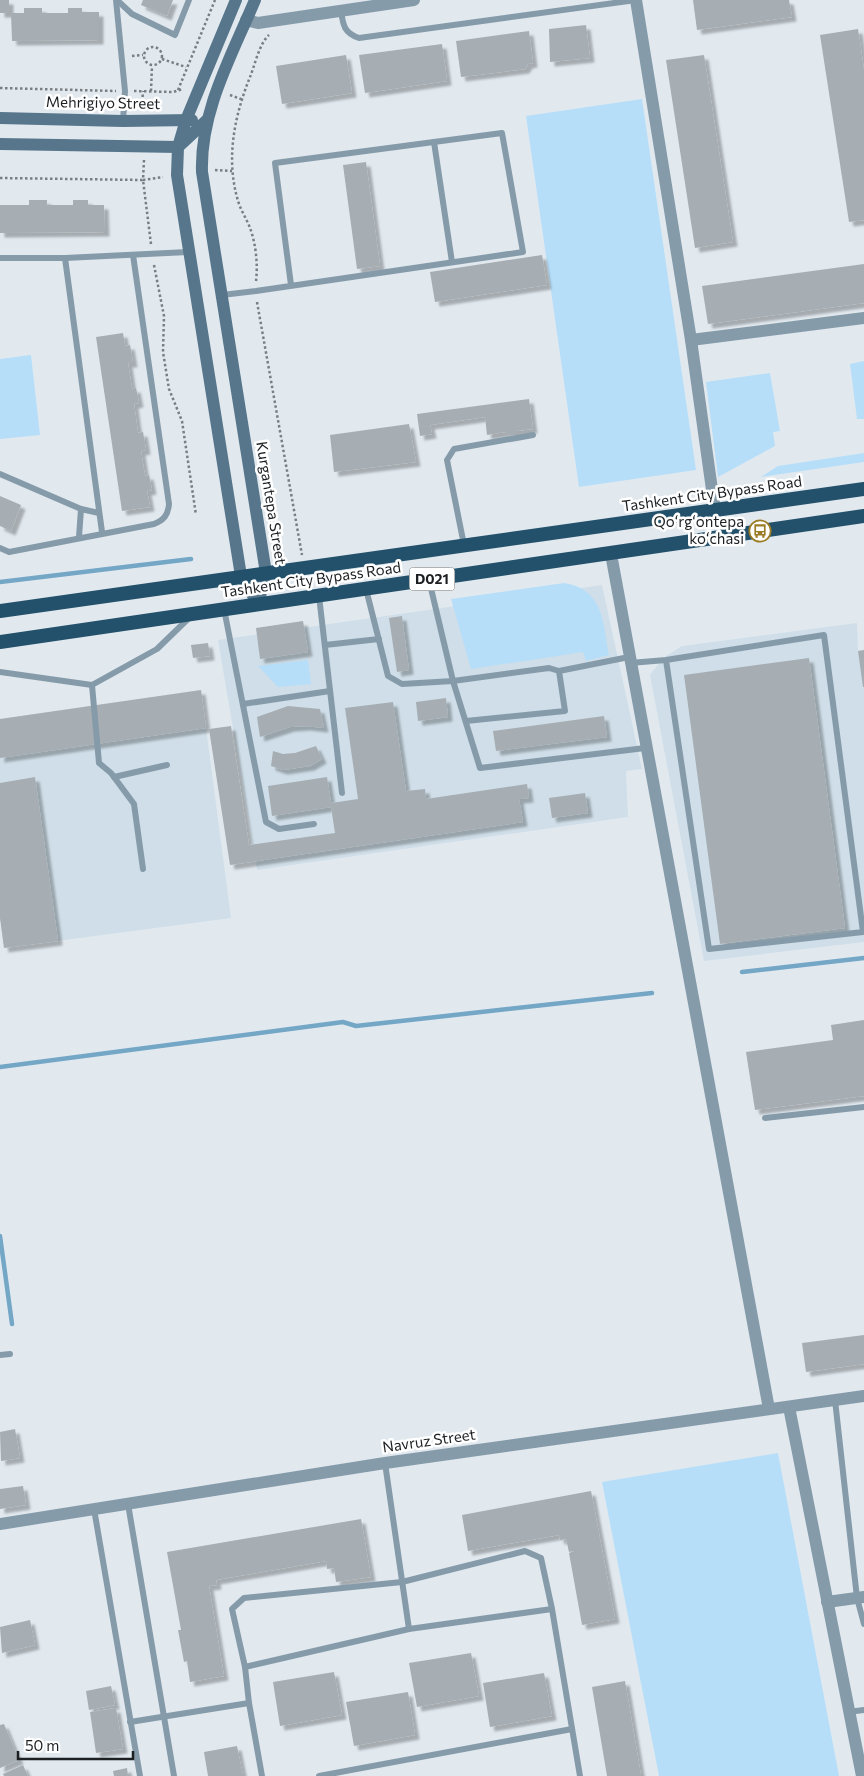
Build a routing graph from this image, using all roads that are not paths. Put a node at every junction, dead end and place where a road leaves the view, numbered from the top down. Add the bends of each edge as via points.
1 (116, 0) edge
2 (189, 0) edge
3 (236, 0) edge
4 (254, 0) edge
5 (414, 0) edge
6 (636, 0) edge
7 (340, 11) junction
8 (246, 20) junction
9 (0, 118) edge
10 (186, 120) junction
11 (124, 121) junction
12 (206, 121) junction
13 (434, 142) junction
14 (0, 144) edge
15 (178, 147) junction
16 (188, 252) junction
17 (133, 255) junction
18 (0, 258) edge
19 (66, 258) junction
20 (452, 262) junction
21 (291, 285) junction
22 (222, 295) junction
23 (864, 318) edge
24 (691, 340) junction
25 (533, 435) dead end
26 (0, 474) edge
27 (864, 488) edge
28 (80, 509) junction
29 (715, 511) junction
30 (99, 512) junction
31 (864, 516) edge
32 (102, 532) junction
33 (79, 537) junction
34 (464, 545) junction
35 (0, 548) edge
36 (611, 554) junction
37 (266, 573) junction
38 (241, 576) junction
39 (429, 580) junction
40 (366, 589) junction
41 (319, 596) junction
42 (258, 604) junction
43 (224, 609) junction
44 (0, 611) edge
45 (192, 614) junction
46 (379, 639) junction
47 (0, 642) edge
48 (325, 645) junction
49 (629, 660) junction
50 (666, 660) junction
51 (559, 671) junction
52 (0, 672) edge
53 (453, 681) junction
54 (92, 685) junction
55 (330, 692) junction
56 (243, 704) junction
57 (466, 721) junction
58 (645, 748) junction
59 (167, 765) dead end
60 (114, 777) junction
61 (342, 793) dead end
62 (314, 824) dead end
63 (143, 870) dead end
64 (864, 1107) edge
65 (765, 1118) dead end
66 (10, 1354) dead end
67 (0, 1355) edge
68 (864, 1396) edge
69 (835, 1400) junction
70 (789, 1407) junction
71 (769, 1409) junction
72 (385, 1463) junction
73 (128, 1504) junction
74 (94, 1509) junction
75 (0, 1524) edge
76 (402, 1582) junction
77 (861, 1598) edge
78 (827, 1602) junction
79 (552, 1610) junction
80 (864, 1624) edge
81 (409, 1629) junction
82 (245, 1667) junction
83 (249, 1703) junction
84 (864, 1710) edge
85 (848, 1712) junction
86 (164, 1718) junction
87 (130, 1722) junction
88 (572, 1729) junction
89 (140, 1776) edge
90 (174, 1776) edge
91 (262, 1776) edge
92 (318, 1776) edge
93 (580, 1776) edge
94 (862, 1776) edge

1 - 2 lane via 132,14 175,35
1 - 11 lane via 125,91
3 - 10 main road
4 - 8 main road, Kurgantepa Street
5 - 7 street
6 - 7 lane via 359,38 344,28
6 - 24 street
7 - 8 street via 258,23
8 - 12 main road, Kurgantepa Street
9 - 11 main road, Mehrigiyo Street
10 - 11 main road, Mehrigiyo Street
10 - 12 main road, Mehrigiyo Street
10 - 15 main road
12 - 15 main road, Kurgantepa Street
12 - 22 main road, Kurgantepa Street via 201,148 202,172
13 - 20 lane
13 - 20 lane via 502,133 523,252
13 - 21 lane via 275,163
14 - 15 main road
15 - 16 main road via 177,175
16 - 17 lane
16 - 38 main road
17 - 19 lane
17 - 32 lane via 169,504 168,512 160,521
18 - 19 lane
19 - 30 lane
20 - 21 lane
21 - 22 lane
22 - 37 main road, Kurgantepa Street
23 - 24 street
24 - 29 street
25 - 34 lane via 454,449 447,460
26 - 28 lane
27 - 29 highway, Tashkent City Bypass Road / D021
28 - 30 lane
28 - 33 lane
29 - 34 highway, Tashkent City Bypass Road / D021
30 - 32 lane
31 - 36 highway, Tashkent City Bypass Road / D021
32 - 33 lane
33 - 35 lane via 9,552
34 - 37 highway, Tashkent City Bypass Road / D021
36 - 39 highway, Tashkent City Bypass Road / D021
36 - 49 street
37 - 38 highway, Tashkent City Bypass Road / D021
37 - 42 main road, Kurgantepa Street
38 - 42 main road
38 - 44 highway, Tashkent City Bypass Road / D021
39 - 40 highway, Tashkent City Bypass Road / D021
39 - 53 lane
40 - 41 highway, Tashkent City Bypass Road / D021
40 - 46 lane
41 - 42 highway, Tashkent City Bypass Road / D021
41 - 48 lane
42 - 43 highway, Tashkent City Bypass Road / D021
43 - 45 highway, Tashkent City Bypass Road / D021
43 - 56 lane
45 - 47 highway, Tashkent City Bypass Road / D021
45 - 54 lane via 157,649
46 - 48 lane
46 - 53 lane via 388,676 402,684
48 - 55 lane
49 - 50 lane
49 - 51 lane
49 - 58 street
50 - 50 lane via 824,635 864,932 709,949
51 - 53 lane via 548,668
51 - 57 lane via 565,711
52 - 54 lane
53 - 57 lane
54 - 60 lane via 99,763
55 - 56 lane
55 - 61 lane
56 - 62 lane via 266,822 279,829
57 - 58 lane via 480,768
58 - 71 street
59 - 60 lane
60 - 63 lane via 134,804
64 - 65 lane
66 - 67 lane
68 - 69 street, Navruz Street
69 - 70 street, Navruz Street
69 - 77 lane
70 - 71 street, Navruz Street
70 - 78 street
71 - 72 street, Navruz Street
72 - 73 street, Navruz Street
72 - 76 lane
73 - 74 street, Navruz Street
73 - 86 lane
74 - 75 street, Navruz Street
74 - 87 lane
76 - 79 lane via 525,1551 541,1558
76 - 81 lane
76 - 82 lane via 244,1598 232,1609
77 - 78 street
77 - 80 lane
78 - 85 street
79 - 81 lane
79 - 88 lane
81 - 82 lane
82 - 83 lane
83 - 86 lane
83 - 91 lane
84 - 85 lane
85 - 94 street
86 - 87 lane
86 - 90 lane
87 - 89 lane
88 - 92 lane
88 - 93 lane

